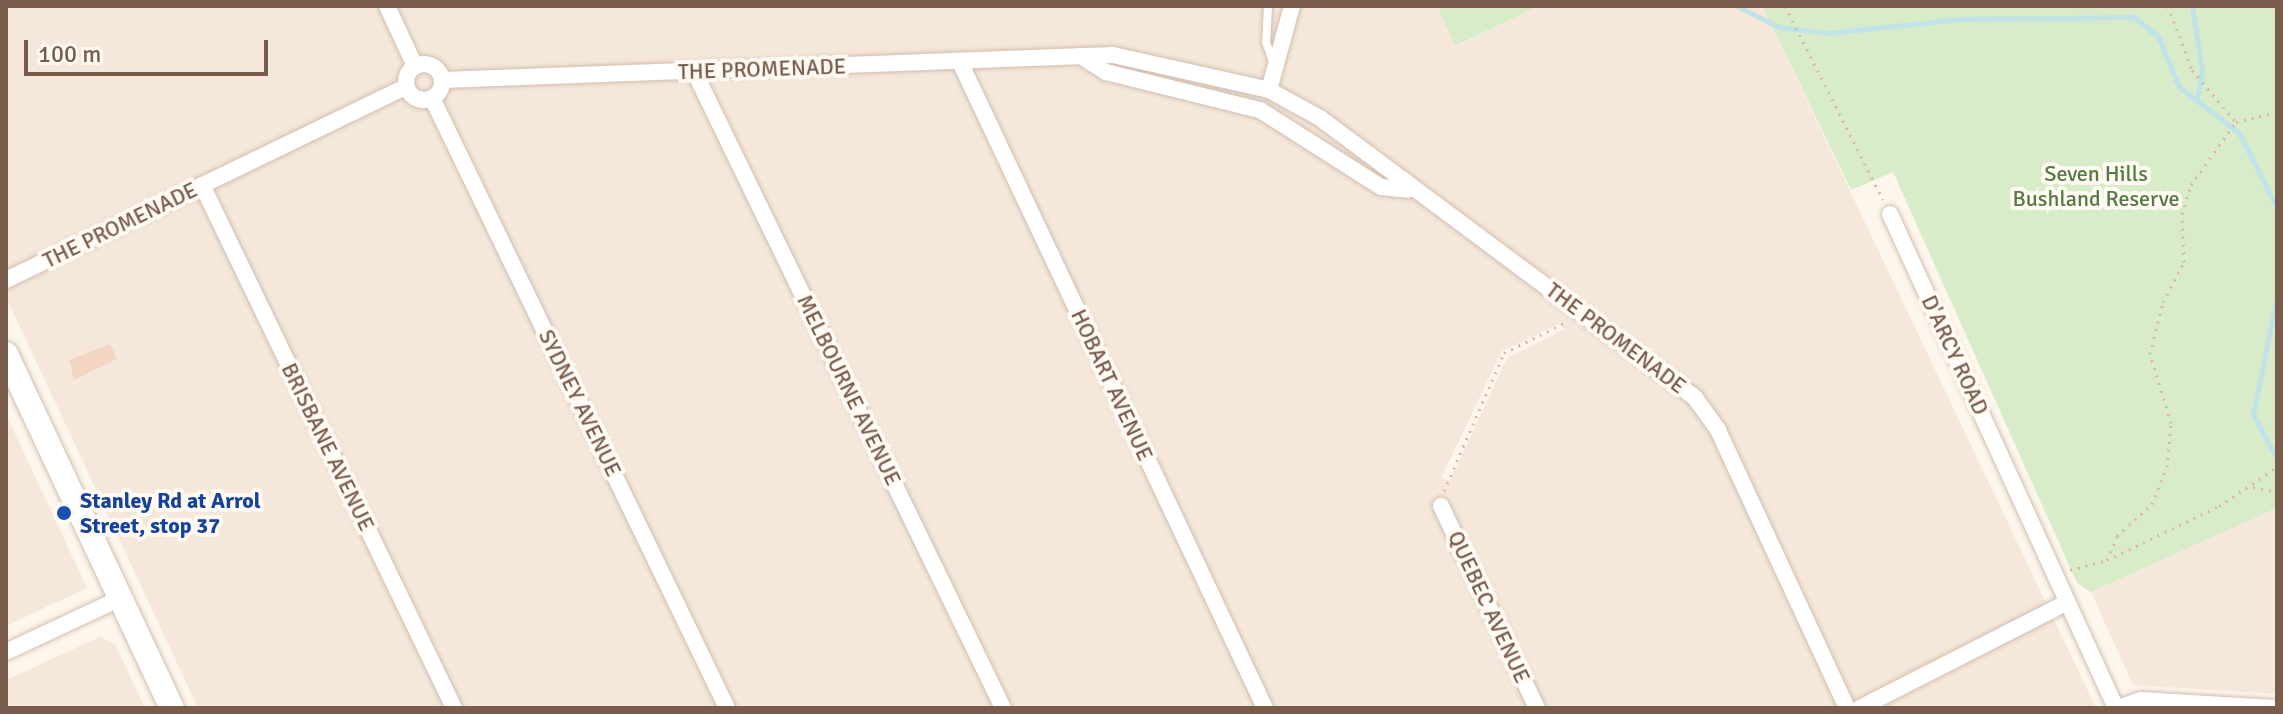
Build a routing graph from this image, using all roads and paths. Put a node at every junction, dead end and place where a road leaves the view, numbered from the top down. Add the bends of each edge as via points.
1 (387, 6) edge
2 (1268, 6) edge
3 (1292, 6) edge
4 (1785, 6) edge
5 (2168, 6) edge
6 (1081, 56) junction
7 (960, 62) junction
8 (1275, 65) junction
9 (415, 66) junction
10 (694, 71) junction
11 (442, 80) junction
12 (407, 86) junction
13 (1269, 90) junction
14 (432, 98) junction
15 (2277, 112) edge
16 (2236, 122) junction
17 (202, 185) junction
18 (1410, 191) junction
19 (1890, 214) joint
20 (6, 280) edge
21 (1577, 307) junction
22 (6, 354) edge
23 (2277, 467) edge
24 (2252, 486) junction
25 (2277, 492) edge
26 (1441, 506) joint
27 (2107, 560) junction
28 (2054, 573) junction
29 (121, 598) junction
30 (2068, 602) junction
31 (6, 652) edge
32 (172, 708) edge
33 (454, 708) edge
34 (727, 708) edge
35 (1003, 708) edge
36 (1265, 708) edge
37 (1537, 708) edge
38 (1847, 708) edge
39 (1860, 708) edge
40 (2117, 708) edge
41 (2273, 708) edge

1 - 9 street
2 - 8 lane via 1266,42
3 - 8 street
4 - 19 path
5 - 16 path via 2192,70
6 - 7 street, THE PROMENADE
6 - 13 street, THE PROMENADE via 1143,59
6 - 18 street, THE PROMENADE via 1106,72 1260,110 1381,187
7 - 10 street, THE PROMENADE
7 - 36 street, HOBART AVENUE
8 - 13 street
9 - 11 street via 433,65
9 - 12 street
10 - 11 street, THE PROMENADE
10 - 35 street, MELBOURNE AVENUE
11 - 14 street
12 - 14 street via 417,98
12 - 17 street, THE PROMENADE
13 - 18 street, THE PROMENADE via 1320,118
14 - 34 street, SYDNEY AVENUE
15 - 16 path
16 - 27 path via 2191,185 2182,214 2184,262 2163,302 2150,354 2150,374 2171,423 2167,467 2152,504 2117,536
17 - 20 street, THE PROMENADE
17 - 33 street, BRISBANE AVENUE
18 - 21 street, THE PROMENADE
19 - 28 street, D'ARCY ROAD
21 - 26 path via 1561,328 1504,353
21 - 38 street, THE PROMENADE via 1671,376 1718,430
22 - 29 main road
23 - 24 path
24 - 25 path
24 - 27 path
26 - 37 street, QUEBEC AVENUE
27 - 28 path
28 - 30 street, D'ARCY ROAD
29 - 31 street
29 - 32 main road
30 - 39 street
30 - 40 street, D'ARCY ROAD
40 - 41 street via 2141,700

